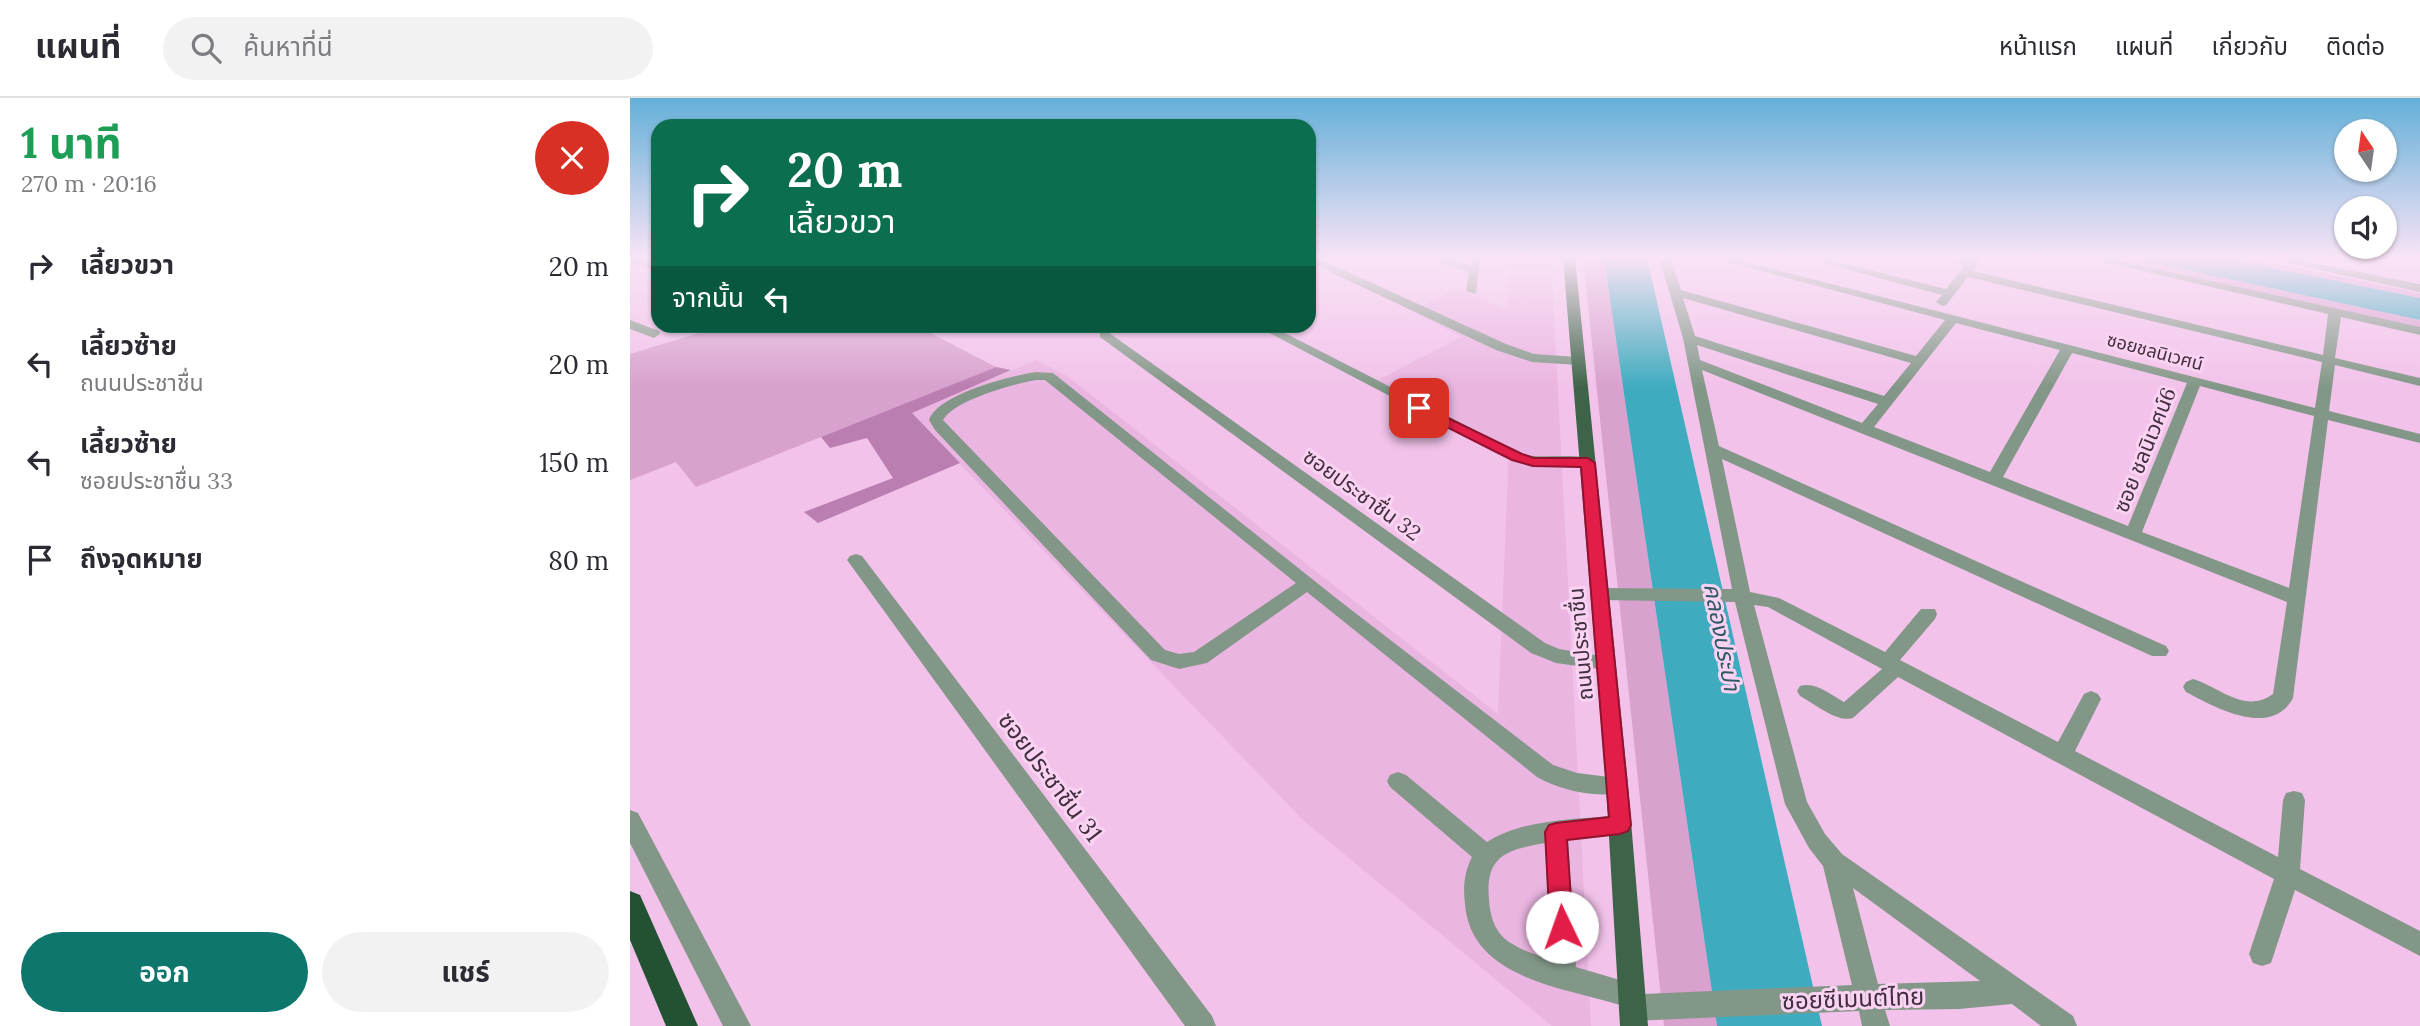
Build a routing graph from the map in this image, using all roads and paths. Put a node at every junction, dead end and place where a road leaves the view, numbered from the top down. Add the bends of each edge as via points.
1 (1402, 301) edge
2 (1573, 301) edge
3 (1678, 301) edge
4 (1708, 301) edge
5 (1888, 301) edge
6 (1943, 301) edge
7 (2108, 301) edge
8 (2286, 301) edge
9 (2334, 312) junction
10 (1934, 313) junction
11 (1953, 318) junction
12 (630, 324) edge
13 (2420, 331) edge
14 (651, 333) edge
15 (1276, 333) edge
16 (1105, 334) dead end
17 (1689, 338) junction
18 (2068, 348) junction
19 (2329, 360) junction
20 (1578, 361) junction
21 (1920, 361) junction
22 (1693, 362) junction
23 (2195, 381) junction
24 (2420, 382) edge
25 (1887, 402) junction
26 (2323, 414) junction
27 (1866, 428) junction
28 (2420, 439) edge
29 (1711, 448) junction
30 (1588, 463) junction
31 (1994, 479) junction
32 (2133, 534) junction
33 (856, 560) dead end
34 (1308, 583) junction
35 (1599, 594) junction
36 (1735, 594) junction
37 (2298, 599) junction
38 (1928, 614) dead end
39 (2159, 651) dead end
40 (1606, 663) junction
41 (1892, 665) junction
42 (2193, 687) dead end
43 (1807, 691) dead end
44 (2091, 699) dead end
45 (2062, 755) junction
46 (1398, 780) dead end
47 (1617, 785) junction
48 (2294, 800) dead end
49 (630, 820) edge
50 (1620, 825) junction
51 (1556, 832) junction
52 (1486, 855) junction
53 (1834, 861) junction
54 (2288, 874) junction
55 (630, 905) edge
56 (2420, 944) edge
57 (2262, 954) dead end
58 (1564, 975) junction
59 (2016, 991) junction
60 (1868, 997) junction
61 (1632, 1010) edge
62 (1196, 1024) edge
63 (682, 1026) edge
64 (737, 1026) edge
65 (1876, 1026) edge
66 (2063, 1026) edge

1 - 20 street via 1532,358
2 - 20 main road, ถนนประชาชื่น
3 - 17 street
4 - 21 street
5 - 10 street, ซอยชลนิเวศน์
6 - 10 street
7 - 19 street
8 - 9 street
9 - 13 street
9 - 19 street
10 - 11 street, ซอยชลนิเวศน์
11 - 18 street, ซอยชลนิเวศน์
11 - 21 street
12 - 14 street
15 - 30 street via 1517,457 1533,462
16 - 40 street, ซอยประชาชื่น 32 via 1538,648 1556,656
17 - 22 street
17 - 25 street
18 - 23 street, ซอยชลนิเวศน์
18 - 31 street
19 - 24 street
19 - 26 street
20 - 30 main road, ถนนประชาชื่น
21 - 25 street
22 - 27 street
22 - 29 street
23 - 26 street, ซอยชลนิเวศน์
23 - 32 street, ซอย ชลนิเวศน์6
25 - 27 street
26 - 28 street, ซอยชลนิเวศน์
26 - 37 street
27 - 31 street
29 - 36 street
29 - 39 street
30 - 35 main road, ถนนประชาชื่น
31 - 32 street
32 - 37 street
33 - 62 street, ซอยประชาชื่น 31
34 - 34 street via 1200,658 1168,661 940,427 938,414 999,386 1048,376
34 - 47 street via 1545,771 1577,782
35 - 36 street
35 - 40 main road, ถนนประชาชื่น
36 - 41 street via 1773,602
36 - 53 street via 1796,804
37 - 42 street via 2283,698 2270,709 2236,708
38 - 41 street
40 - 47 main road, ถนนประชาชื่น
41 - 43 street via 1846,712
41 - 45 street
44 - 45 street
45 - 54 street
46 - 52 street
47 - 50 main road, ถนนประชาชื่น
48 - 54 street
49 - 64 street
50 - 51 street
50 - 61 main road, ถนนประชาชื่น
51 - 52 street via 1507,844
51 - 58 street
52 - 58 street, ซอยซีเมนต์ไทย via 1476,877 1478,919 1498,950
53 - 59 street
53 - 60 street
54 - 56 street
54 - 57 street
55 - 63 highway
58 - 61 street, ซอยซีเมนต์ไทย
59 - 60 street, ซอยซีเมนต์ไทย
59 - 66 street
60 - 61 street, ซอยซีเมนต์ไทย
60 - 65 street

